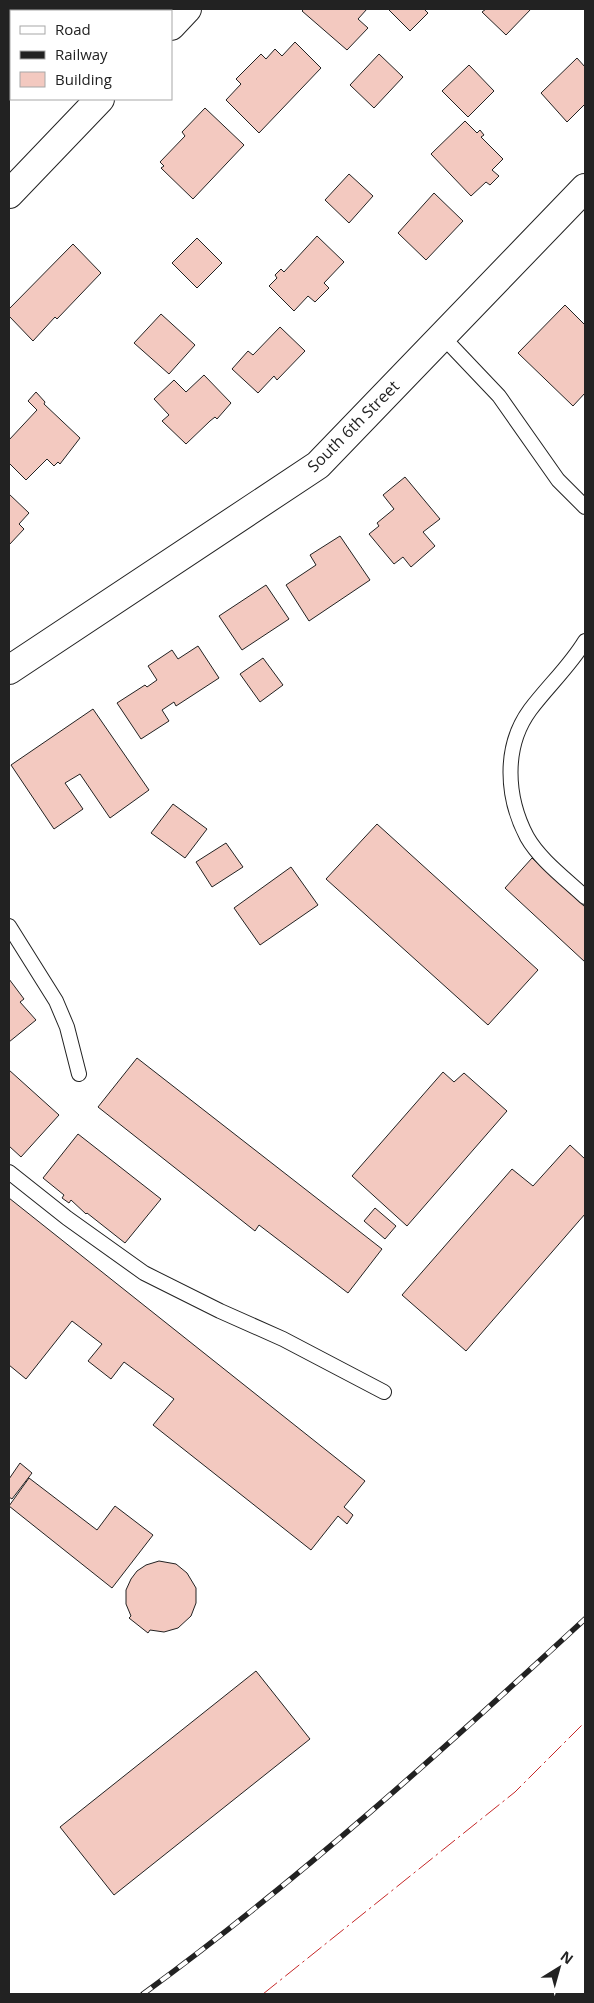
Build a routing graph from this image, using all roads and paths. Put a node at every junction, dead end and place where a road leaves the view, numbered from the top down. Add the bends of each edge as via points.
1 (188, 9) edge
2 (172, 25) edge
3 (99, 100) edge
4 (585, 188) edge
5 (9, 194) edge
6 (442, 336) junction
7 (585, 507) edge
8 (585, 641) edge
9 (9, 670) edge
10 (585, 897) edge
11 (9, 926) edge
12 (79, 1074) dead end
13 (9, 1172) edge
14 (384, 1392) dead end

1 - 2 street
3 - 5 street
4 - 6 street, South 6th Street
6 - 7 lane via 499,396 558,480
6 - 9 street, South 6th Street via 318,465
8 - 10 lane via 529,711 514,742 509,773 516,811 528,838
11 - 12 lane via 56,1001 67,1027
13 - 14 lane via 144,1273 283,1339

